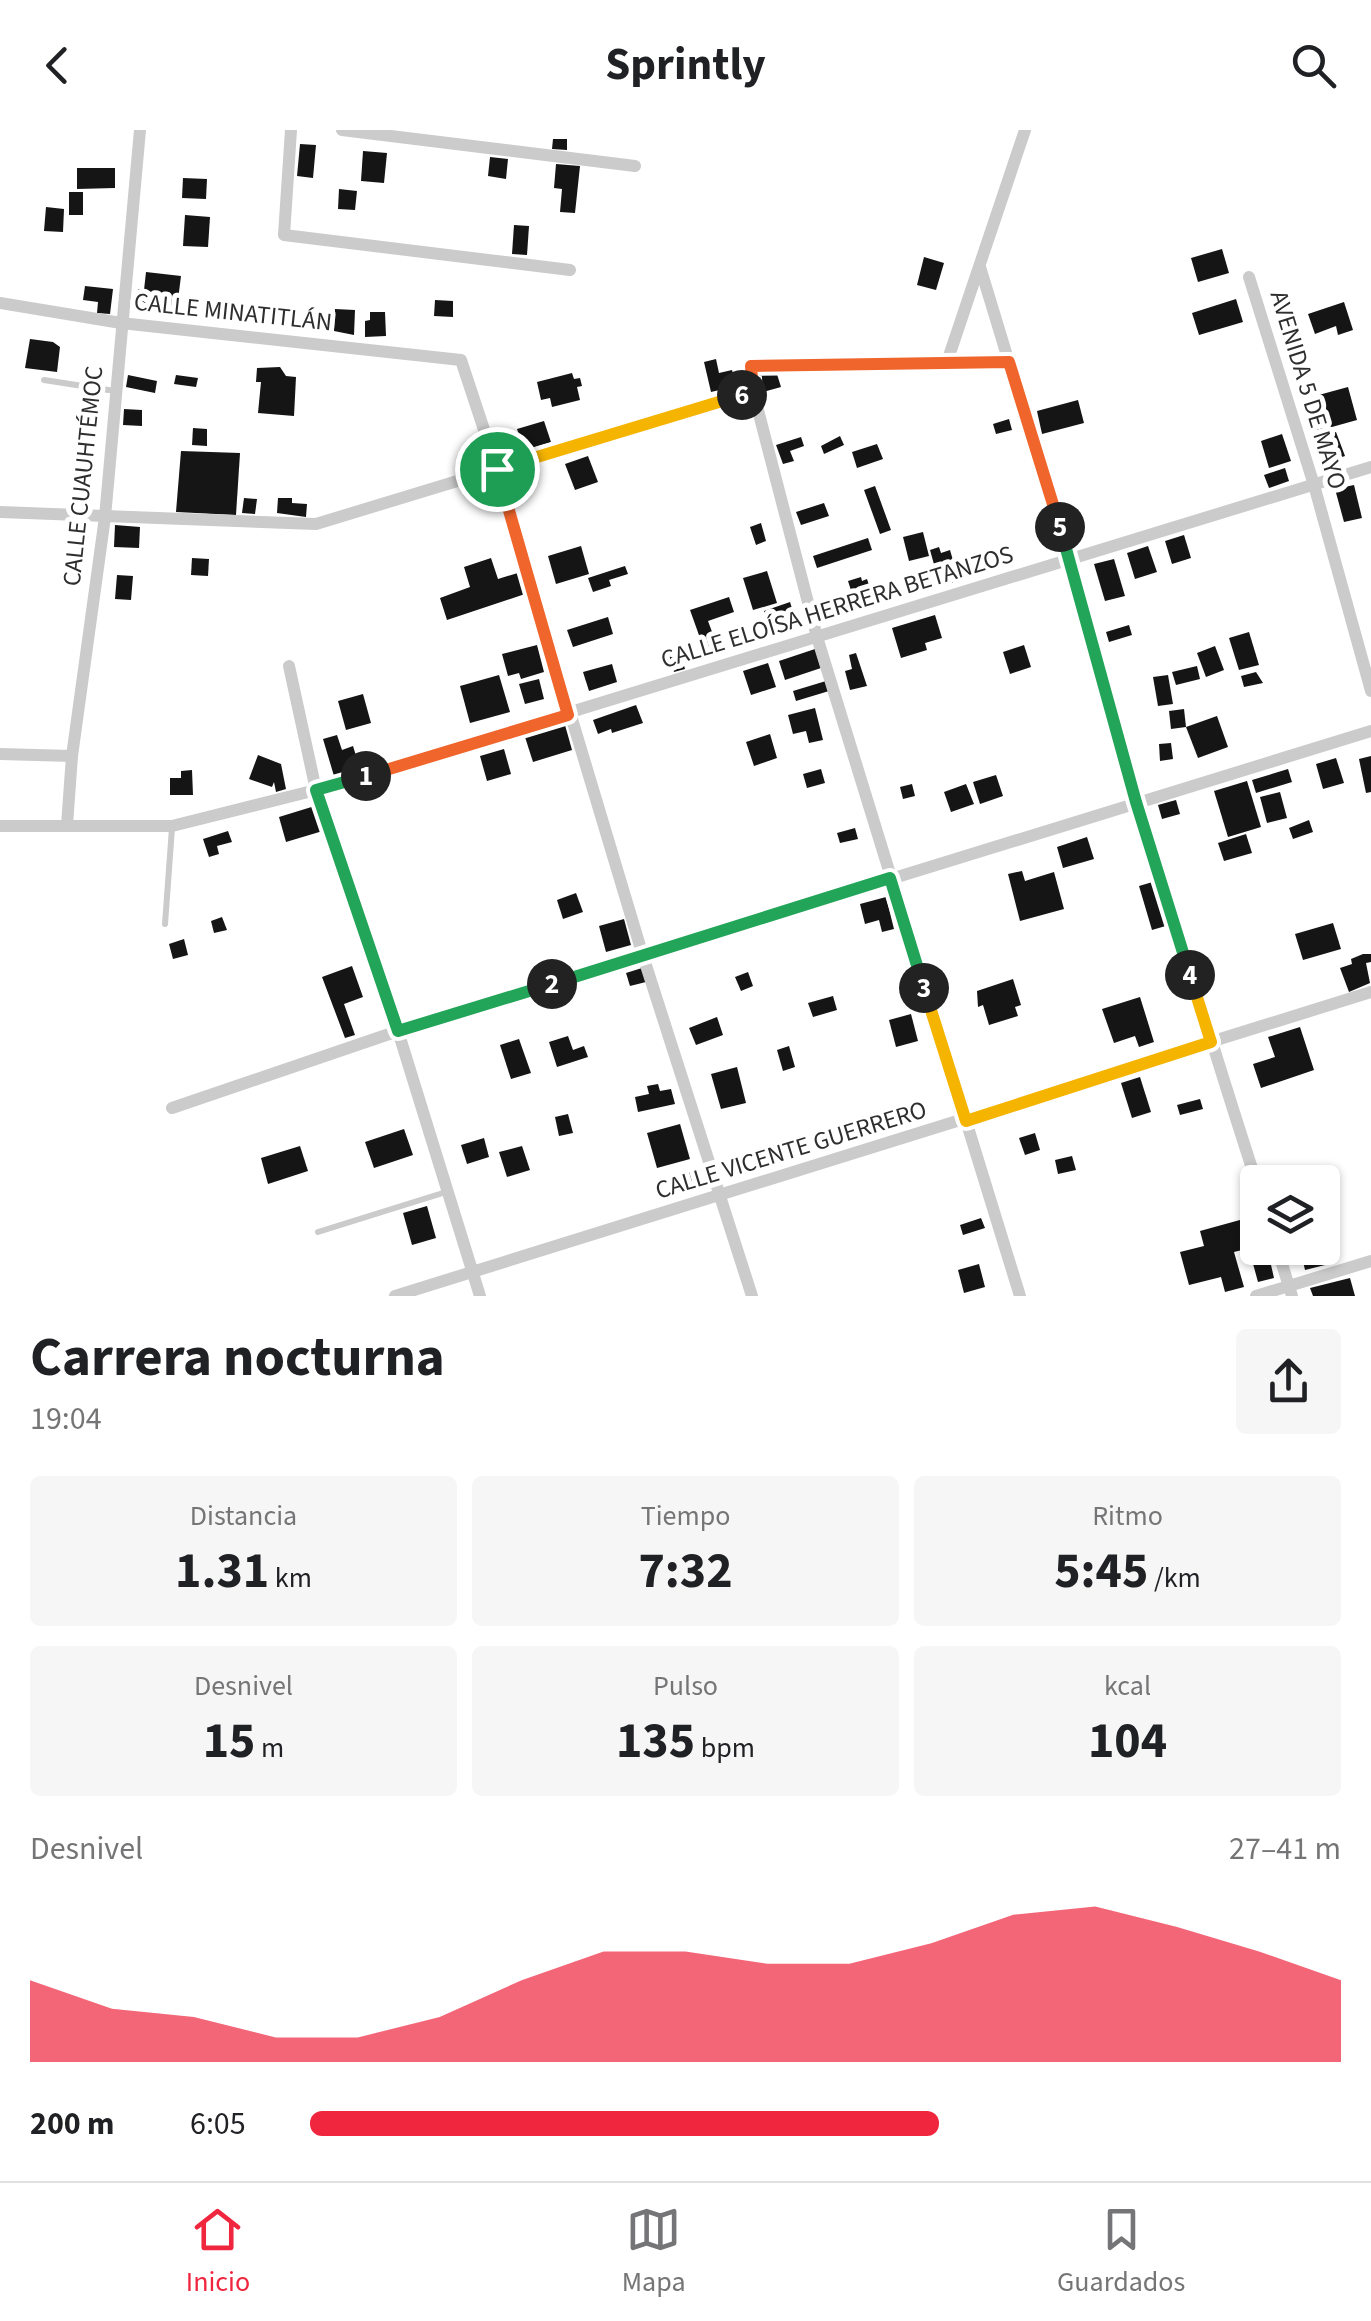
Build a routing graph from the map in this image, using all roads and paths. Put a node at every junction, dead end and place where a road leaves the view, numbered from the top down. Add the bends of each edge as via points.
1 (140, 130) edge
2 (291, 130) edge
3 (342, 130) edge
4 (1025, 130) edge
5 (635, 166) dead end
6 (979, 264) junction
7 (570, 270) dead end
8 (1249, 277) dead end
9 (0, 303) edge
10 (121, 323) junction
11 (947, 362) junction
12 (1009, 362) junction
13 (44, 380) dead end
14 (115, 391) junction
15 (753, 391) junction
16 (1371, 467) edge
17 (497, 469) junction
18 (1314, 485) junction
19 (0, 512) edge
20 (105, 517) junction
21 (1070, 558) junction
22 (817, 637) junction
23 (289, 666) dead end
24 (1371, 691) edge
25 (568, 715) junction
26 (1371, 731) edge
27 (0, 754) edge
28 (72, 756) junction
29 (316, 790) junction
30 (1136, 802) junction
31 (68, 825) junction
32 (0, 826) edge
33 (172, 826) junction
34 (890, 878) junction
35 (165, 924) dead end
36 (643, 956) junction
37 (1371, 992) edge
38 (398, 1031) junction
39 (1211, 1042) junction
40 (172, 1108) dead end
41 (966, 1121) junction
42 (1251, 1165) edge
43 (448, 1191) junction
44 (719, 1194) junction
45 (318, 1232) dead end
46 (1371, 1260) edge
47 (1283, 1265) edge
48 (473, 1271) junction
49 (1291, 1291) edge
50 (395, 1296) edge
51 (480, 1296) edge
52 (752, 1296) edge
53 (1020, 1296) edge
54 (1256, 1296) edge

1 - 10 street, CALLE CUAUHTÉMOC
2 - 7 street via 284,235
3 - 5 street
4 - 6 street
6 - 11 street
6 - 12 street
8 - 18 street, AVENIDA 5 DE MAYO
9 - 10 street, CALLE MINATITLÁN
10 - 14 street, CALLE CUAUHTÉMOC
10 - 17 street, CALLE MINATITLÁN via 461,360
11 - 12 street
11 - 15 street via 751,366
12 - 21 street
13 - 14 lane
14 - 20 street, CALLE CUAUHTÉMOC
15 - 17 street
15 - 22 street
16 - 18 street, CALLE ELOÍSA HERRERA BETANZOS
17 - 20 street via 316,524
17 - 25 street
18 - 21 street, CALLE ELOÍSA HERRERA BETANZOS
18 - 24 street, AVENIDA 5 DE MAYO
19 - 20 street
20 - 28 street, CALLE CUAUHTÉMOC
21 - 22 street, CALLE ELOÍSA HERRERA BETANZOS
21 - 30 street
22 - 25 street, CALLE ELOÍSA HERRERA BETANZOS
22 - 34 street
23 - 29 street
25 - 29 street, CALLE ELOÍSA HERRERA BETANZOS
25 - 36 street
26 - 30 street
27 - 28 street
28 - 31 street, CALLE CUAUHTÉMOC
29 - 33 street, CALLE ELOÍSA HERRERA BETANZOS
29 - 38 street
30 - 34 street
30 - 39 street
31 - 32 street, CALLE ELOÍSA HERRERA BETANZOS
31 - 33 street, CALLE ELOÍSA HERRERA BETANZOS
33 - 35 lane
34 - 36 street
34 - 41 street
36 - 38 street
36 - 44 street
37 - 39 street, CALLE VICENTE GUERRERO
38 - 40 street
38 - 43 street
39 - 41 street, CALLE VICENTE GUERRERO
39 - 42 street
41 - 44 street, CALLE VICENTE GUERRERO
41 - 53 street
43 - 45 lane
43 - 48 street
44 - 48 street, CALLE VICENTE GUERRERO
44 - 52 street
46 - 49 street
47 - 49 street
48 - 50 street, CALLE VICENTE GUERRERO
48 - 51 street
49 - 54 street

